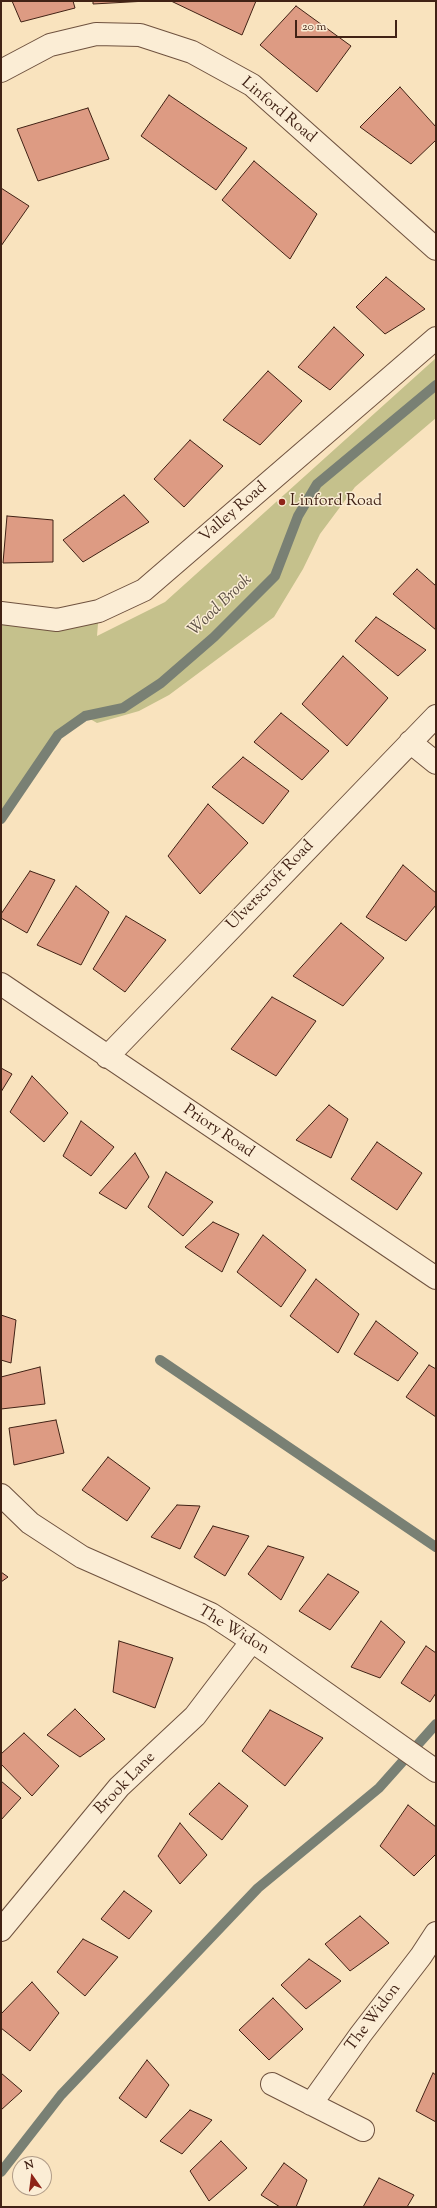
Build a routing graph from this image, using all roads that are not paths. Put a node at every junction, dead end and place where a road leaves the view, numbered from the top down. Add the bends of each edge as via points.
1 (1, 71) edge
2 (436, 249) edge
3 (436, 338) edge
4 (1, 613) edge
5 (436, 716) edge
6 (410, 742) junction
7 (436, 762) edge
8 (1, 984) edge
9 (107, 1057) junction
10 (436, 1278) edge
11 (1, 1495) edge
12 (252, 1640) junction
13 (429, 1766) edge
14 (1, 1930) edge
15 (436, 1933) edge
16 (272, 2084) dead end
17 (311, 2104) junction
18 (363, 2130) dead end

1 - 2 street, Linford Road via 50,45 96,34 140,35 192,52 252,85
3 - 4 street, Valley Road via 144,590 99,612 57,620
5 - 6 street, Ulverscroft Road
6 - 7 street
6 - 9 street, Ulverscroft Road
8 - 9 street, Priory Road
9 - 10 street, Priory Road
11 - 12 street, The Widon via 30,1523 82,1557 211,1614
12 - 13 street, The Widon
12 - 14 street, Brook Lane via 195,1716 119,1787
15 - 17 street, The Widon
16 - 17 street
17 - 18 street

